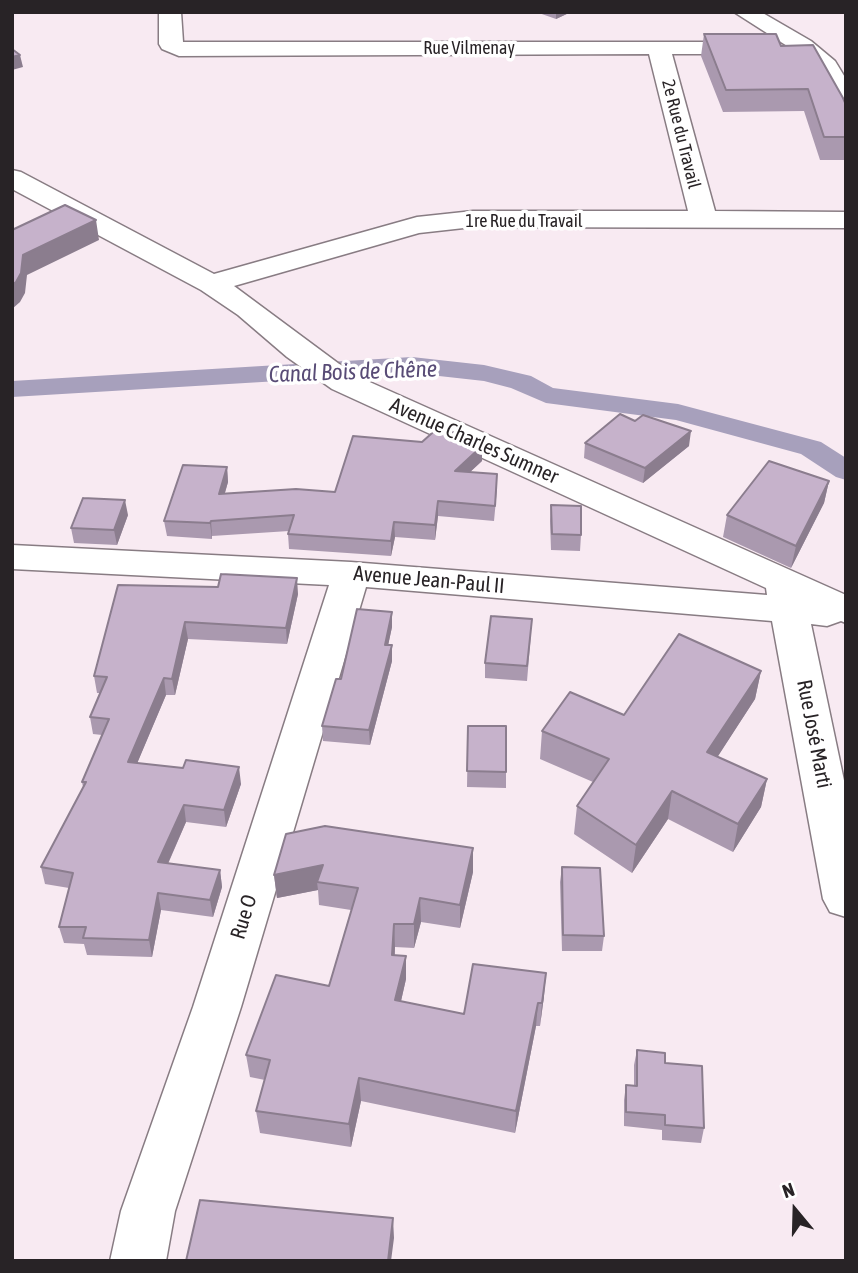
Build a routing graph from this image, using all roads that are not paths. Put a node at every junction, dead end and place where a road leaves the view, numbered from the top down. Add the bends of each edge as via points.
1 (170, 12) edge
2 (745, 12) edge
3 (803, 46) junction
4 (659, 48) junction
5 (846, 102) edge
6 (12, 178) edge
7 (846, 220) edge
8 (704, 221) junction
9 (211, 284) junction
10 (12, 556) edge
11 (351, 574) junction
12 (787, 595) junction
13 (846, 610) edge
14 (846, 615) edge
15 (846, 899) edge
16 (138, 1261) edge

1 - 4 street, Rue Vilmenay via 170,44 179,49
2 - 3 street
3 - 4 street, Rue Vilmenay
3 - 5 street via 827,66
4 - 8 street, 2e Rue du Travail
6 - 9 street, Avenue Charles Sumner
7 - 8 street, 1re Rue du Travail
8 - 9 street, 1re Rue du Travail via 473,219 417,225
9 - 12 street, Avenue Charles Sumner via 343,382
10 - 11 street, Avenue Jean-Paul II
11 - 12 street, Avenue Jean-Paul II
11 - 16 street, Rue O via 217,1007 148,1211
12 - 13 street, Avenue Charles Sumner
12 - 14 street, Avenue Jean-Paul II
12 - 15 street, Rue José Marti

